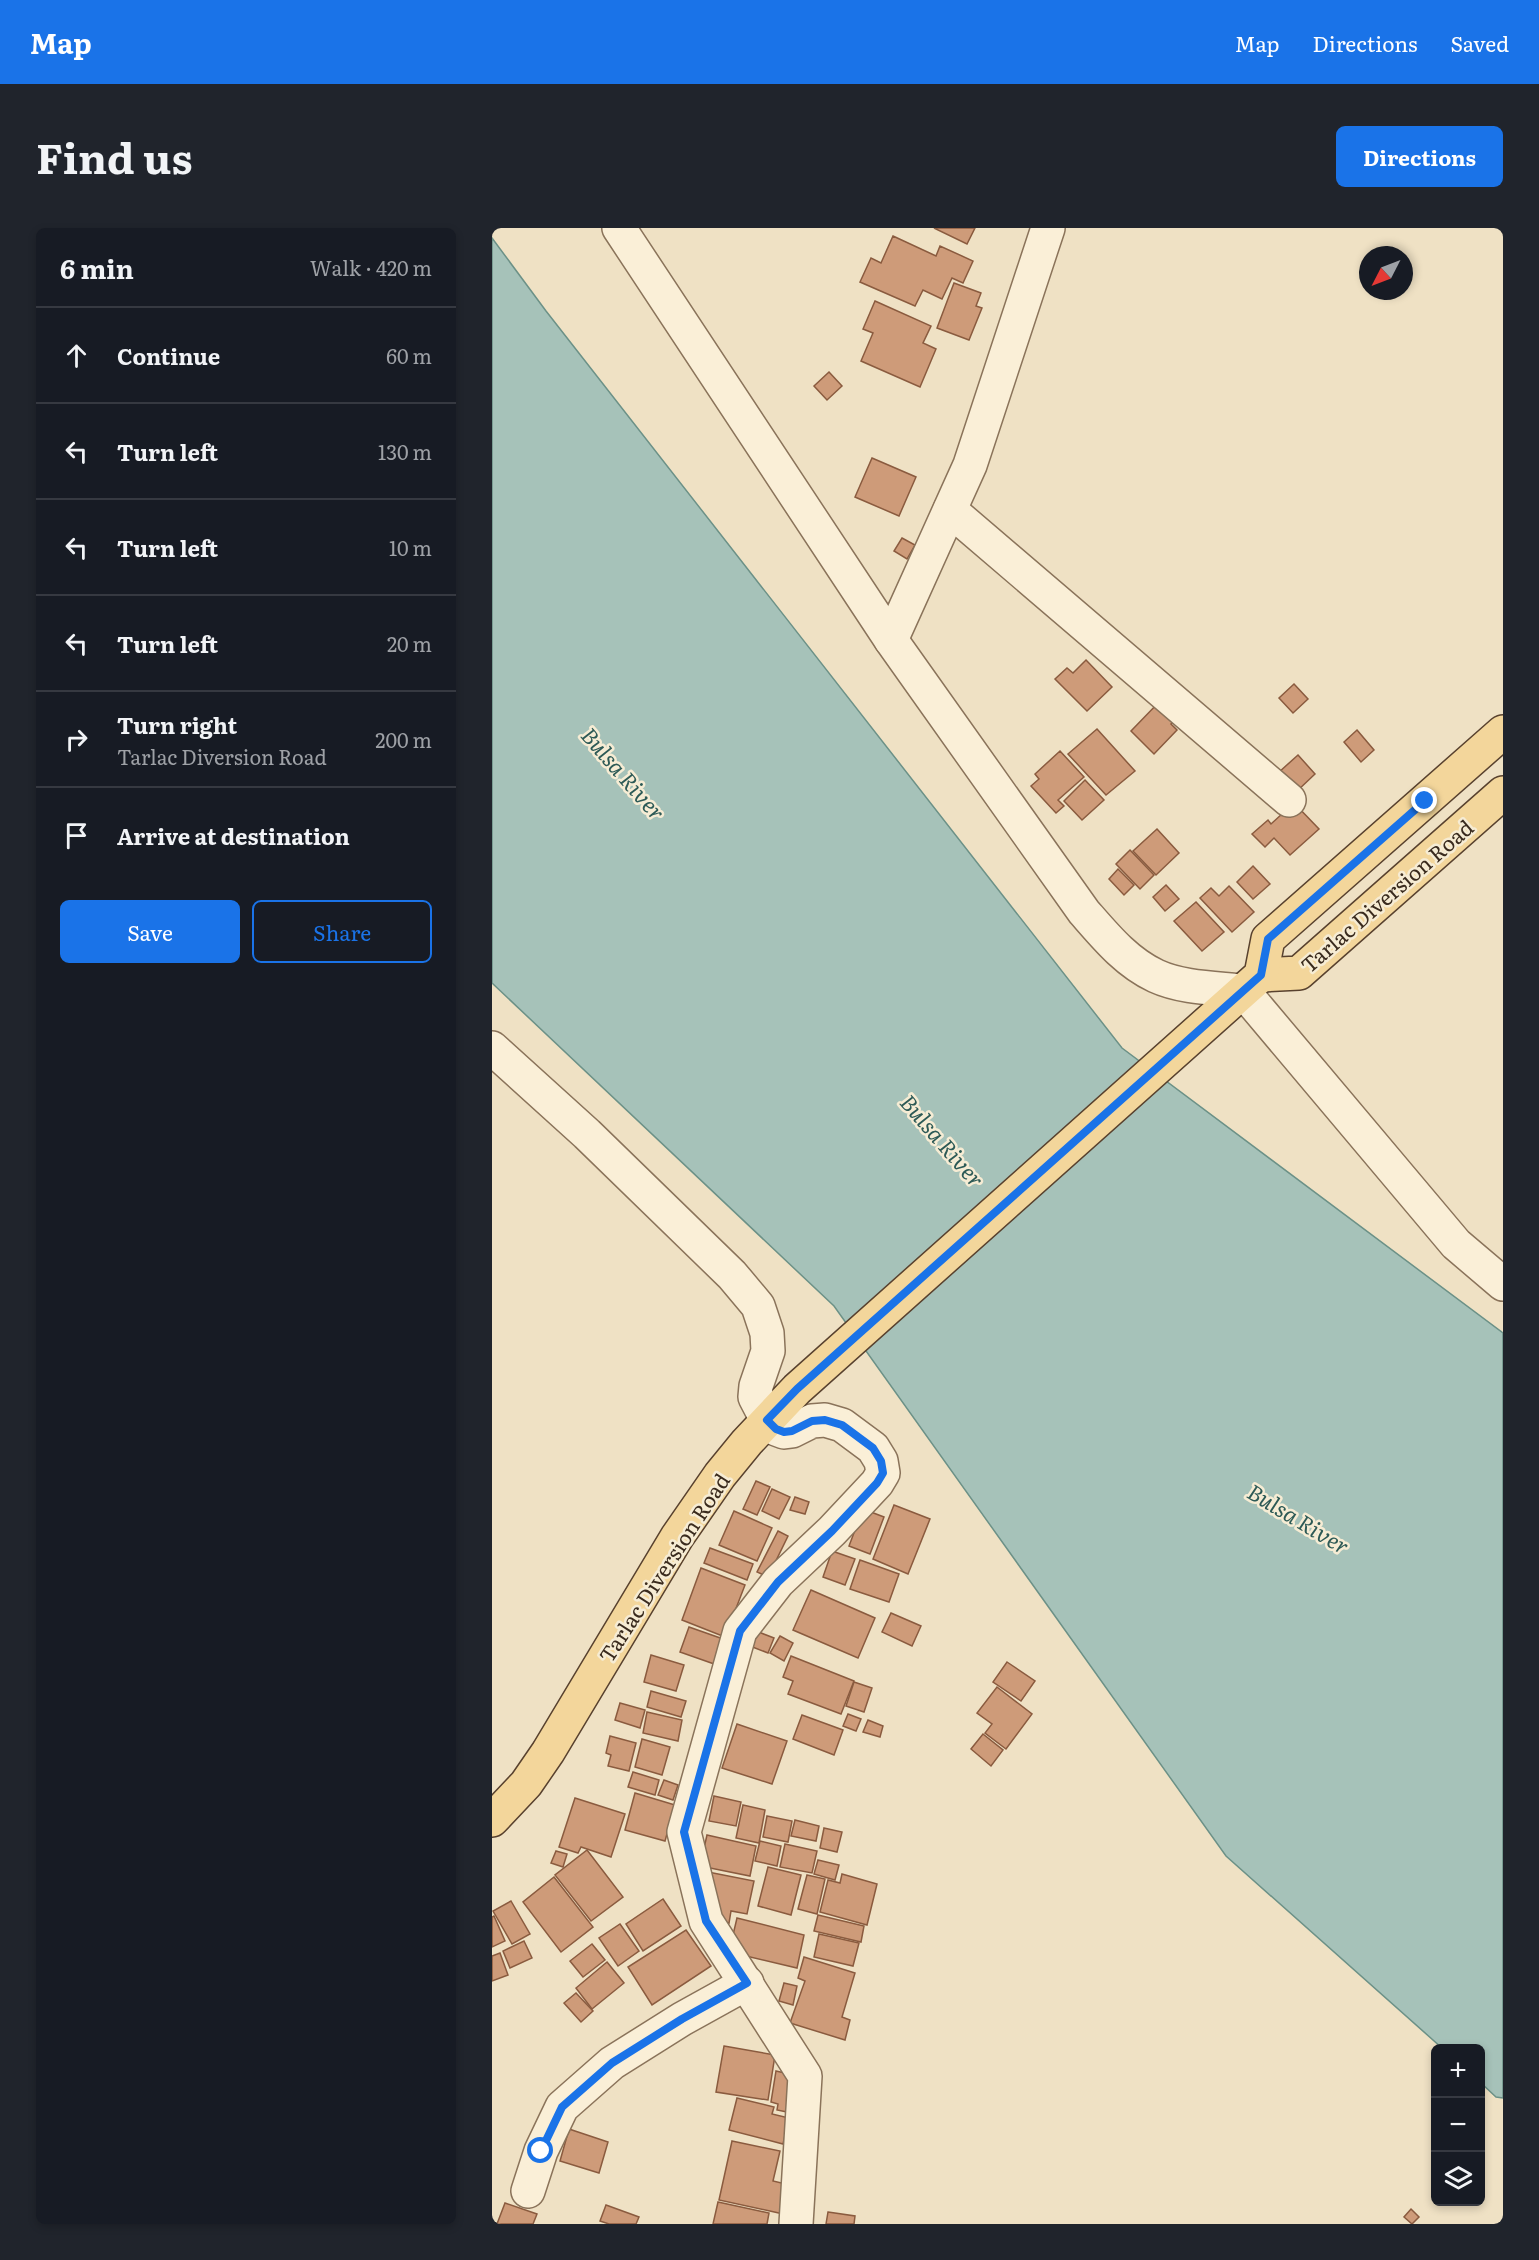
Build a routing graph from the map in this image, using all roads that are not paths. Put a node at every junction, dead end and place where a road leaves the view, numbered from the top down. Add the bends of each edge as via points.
1 (619, 228) edge
2 (1048, 228) edge
3 (950, 510) junction
4 (891, 640) junction
5 (1503, 732) edge
6 (1503, 793) edge
7 (1289, 800) dead end
8 (1242, 992) junction
9 (492, 1048) edge
10 (1503, 1284) edge
11 (767, 1420) junction
12 (492, 1820) edge
13 (747, 1983) junction
14 (528, 2191) dead end
15 (796, 2224) edge

1 - 4 street
2 - 3 street via 970,465
3 - 4 street
3 - 7 street
4 - 8 street via 1107,939 1156,976
5 - 8 main road, Tarlac Diversion Road via 1268,939
6 - 8 main road, Tarlac Diversion Road via 1299,973
8 - 10 street via 1456,1244
8 - 11 main road, Tarlac Diversion Road
9 - 11 street via 587,1134 732,1275 758,1306 768,1351 755,1397
11 - 12 main road, Tarlac Diversion Road via 720,1475 677,1537 543,1760
11 - 13 street via 784,1432 812,1421 842,1425 873,1448 883,1473 832,1531 778,1582 740,1631 684,1832 706,1921
13 - 14 street via 612,2063 562,2107
13 - 15 street via 805,2076

